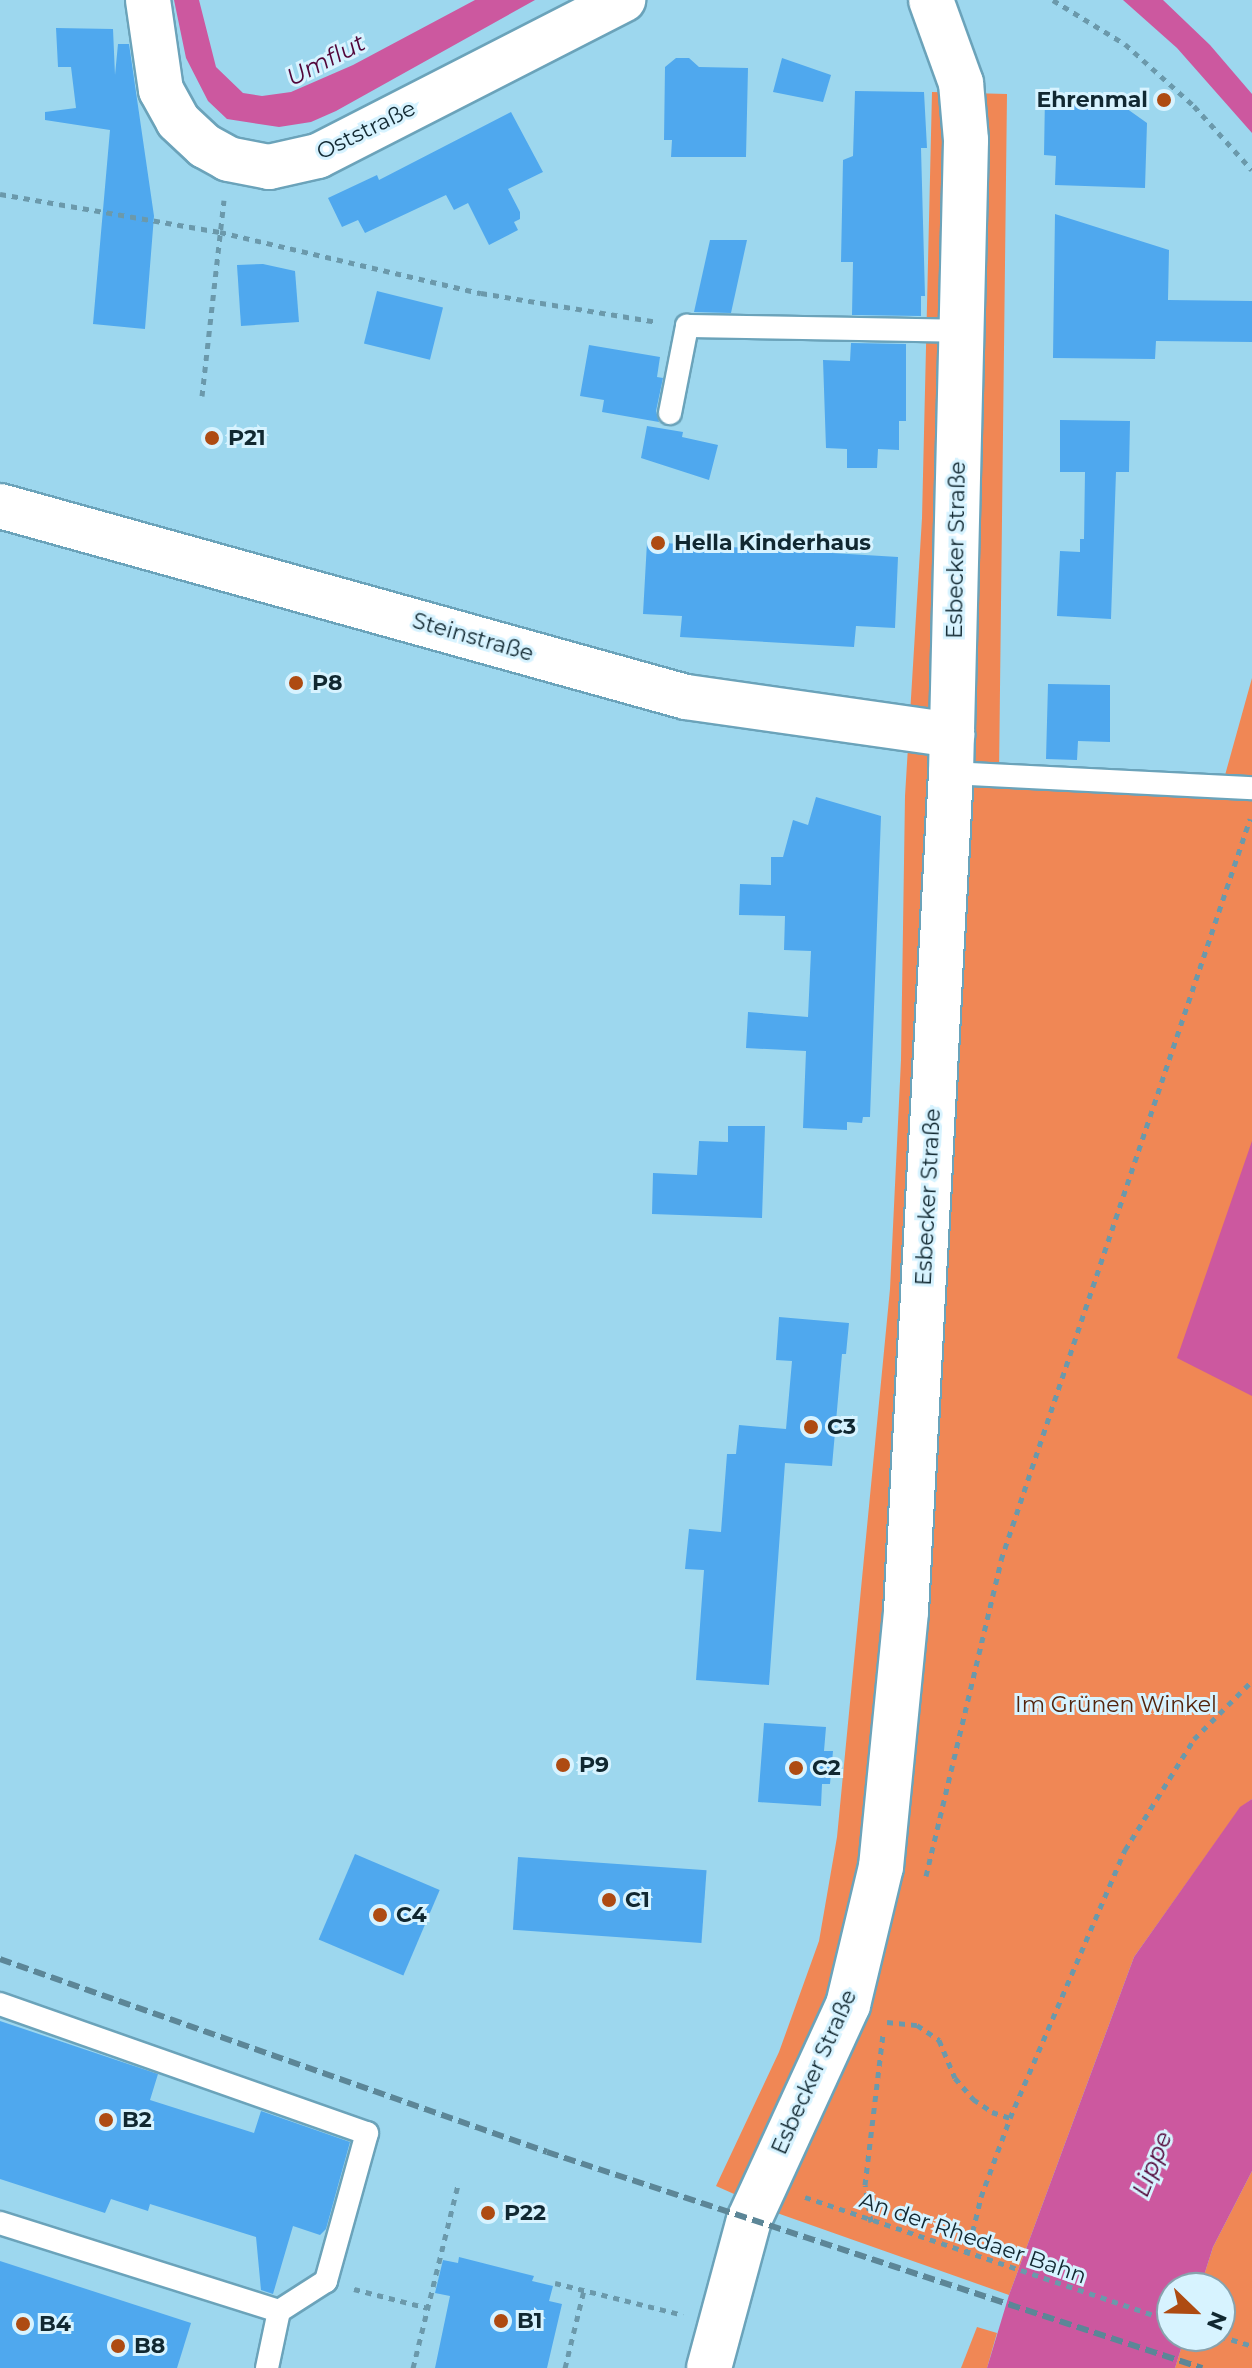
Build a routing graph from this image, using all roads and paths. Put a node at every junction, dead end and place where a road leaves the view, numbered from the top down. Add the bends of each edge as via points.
1 (148, 0) edge
2 (623, 0) edge
3 (931, 0) edge
4 (1053, 0) edge
5 (228, 159) junction
6 (1252, 170) edge
7 (0, 194) edge
8 (220, 232) junction
9 (687, 326) junction
10 (961, 331) junction
11 (202, 396) dead end
12 (670, 413) dead end
13 (0, 506) edge
14 (952, 754) junction
15 (1252, 788) edge
16 (1252, 815) edge
17 (1252, 1681) edge
18 (922, 1891) dead end
19 (0, 2004) edge
20 (889, 2007) dead end
21 (885, 2021) junction
22 (1010, 2118) junction
23 (766, 2183) junction
24 (458, 2185) dead end
25 (871, 2222) junction
26 (0, 2223) edge
27 (967, 2255) junction
28 (326, 2281) junction
29 (555, 2283) dead end
30 (584, 2290) junction
31 (428, 2308) junction
32 (279, 2311) junction
33 (1156, 2316) edge
34 (718, 2325) junction
35 (267, 2368) edge
36 (413, 2368) edge
37 (565, 2368) edge
38 (709, 2368) edge

1 - 5 street, Oststraße via 161,90 178,121
2 - 5 street, Oststraße via 318,156 269,167
3 - 10 street, Esbecker Straße via 961,83 966,140
4 - 6 path via 1125,44 1194,106
5 - 8 path
7 - 8 path
8 - 9 path via 481,293
8 - 11 path
9 - 10 lane
9 - 12 lane
10 - 14 street, Esbecker Straße
13 - 14 street, Steinstraße via 686,697
14 - 15 lane
14 - 23 street, Esbecker Straße via 906,1611 881,1867 848,2005
16 - 18 path via 1001,1560
17 - 22 path via 1194,1739 1125,1850
19 - 28 lane via 367,2133
20 - 21 path
21 - 22 path via 917,2025 939,2040 955,2078 973,2099
21 - 25 path via 865,2185
22 - 27 path via 981,2197
23 - 25 path, An der Rhedaer Bahn
23 - 34 street, Esbecker Straße via 749,2220
24 - 31 path
25 - 27 path, An der Rhedaer Bahn
26 - 32 lane
27 - 33 path, An der Rhedaer Bahn
28 - 31 path
28 - 32 lane
29 - 30 path
30 - 34 path
30 - 37 path
31 - 36 path
32 - 35 lane
34 - 38 street, Esbecker Straße

